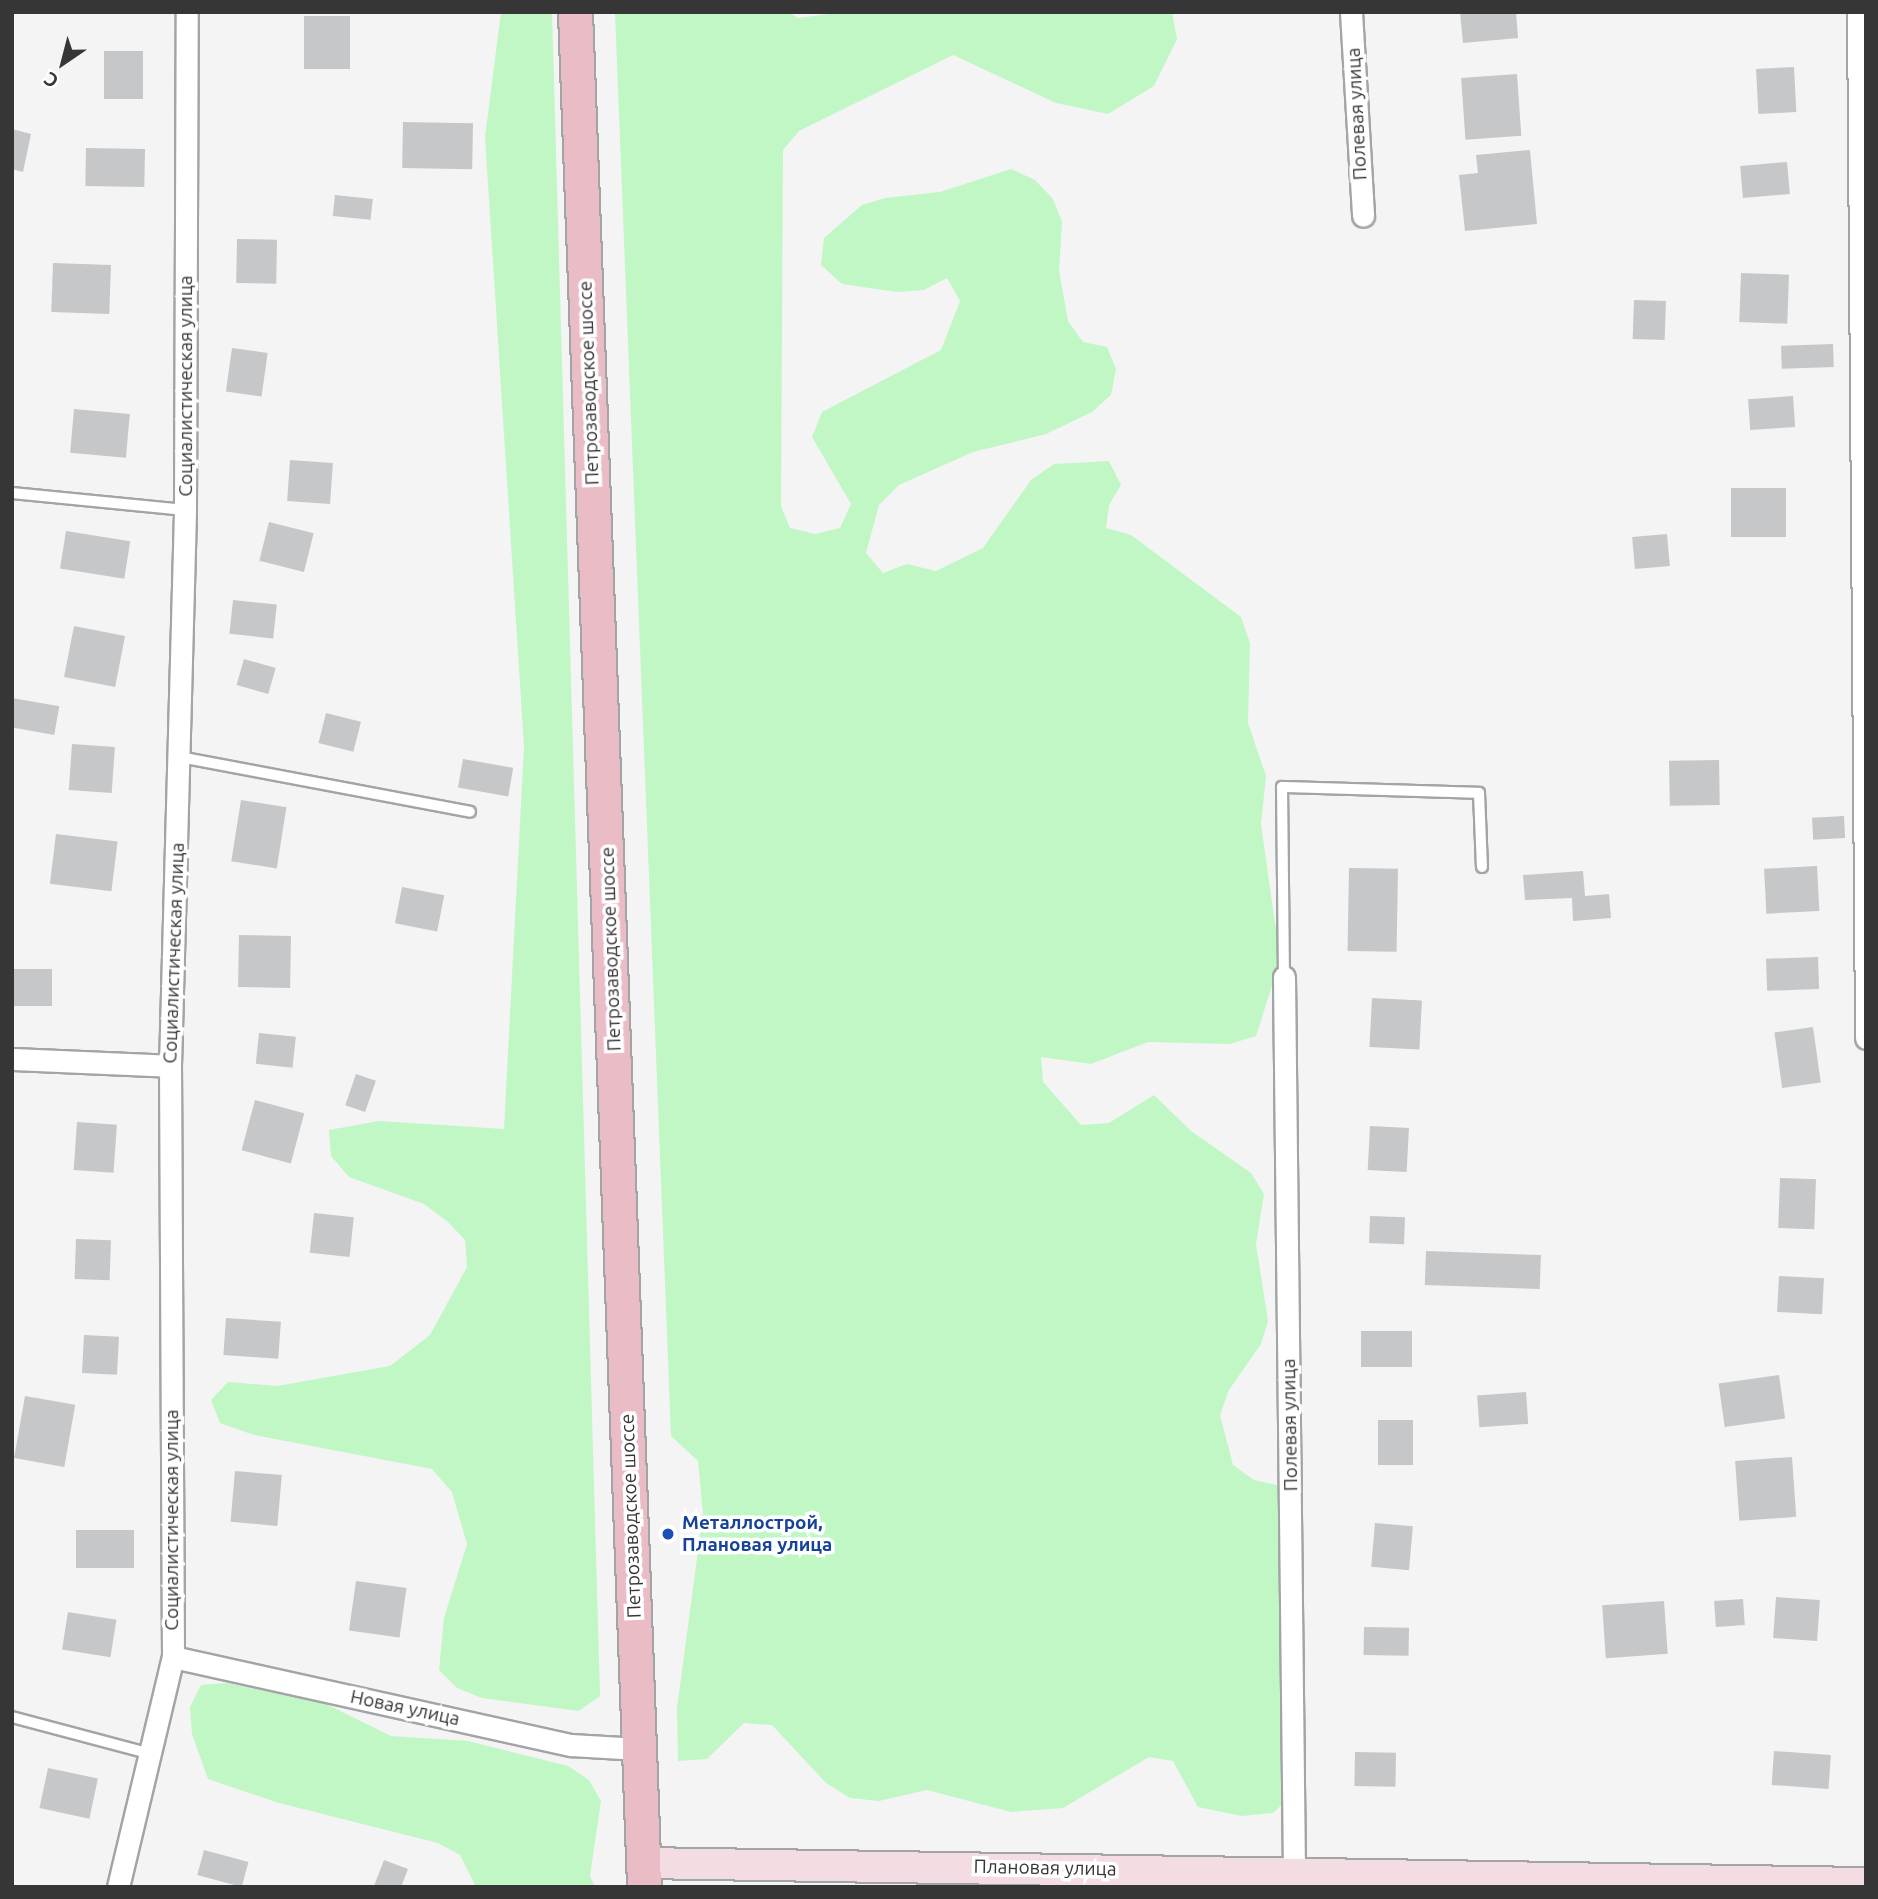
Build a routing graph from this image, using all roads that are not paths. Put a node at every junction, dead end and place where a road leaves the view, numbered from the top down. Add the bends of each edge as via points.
1 (187, 12) edge
2 (575, 12) edge
3 (1351, 12) edge
4 (1858, 12) edge
5 (1363, 216) dead end
6 (12, 493) edge
7 (185, 510) junction
8 (180, 757) junction
9 (470, 812) dead end
10 (1482, 867) dead end
11 (1284, 977) joint
12 (1866, 1038) edge
13 (12, 1059) edge
14 (170, 1066) junction
15 (173, 1657) junction
16 (12, 1717) edge
17 (639, 1749) junction
18 (148, 1753) junction
19 (644, 1875) edge
20 (1277, 1877) edge
21 (1091, 1878) edge
22 (1450, 1881) edge
23 (1866, 1883) edge
24 (118, 1887) edge

1 - 7 street, Социалистическая улица
2 - 17 main road, Петрозаводское шоссе
3 - 5 street, Полевая улица
4 - 12 street
6 - 7 lane
7 - 8 street, Социалистическая улица
8 - 9 lane
8 - 14 street, Социалистическая улица
10 - 11 lane via 1479,793 1282,787
11 - 20 street, Полевая улица
13 - 14 street
14 - 15 street, Социалистическая улица
15 - 17 street, Новая улица via 571,1745
15 - 18 street, Социалистическая улица
16 - 18 lane
17 - 19 main road, Петрозаводское шоссе
18 - 24 street, Социалистическая улица
19 - 21 street, Плановая улица
20 - 21 street, Плановая улица
20 - 22 street, Плановая улица
22 - 23 street, Плановая улица

